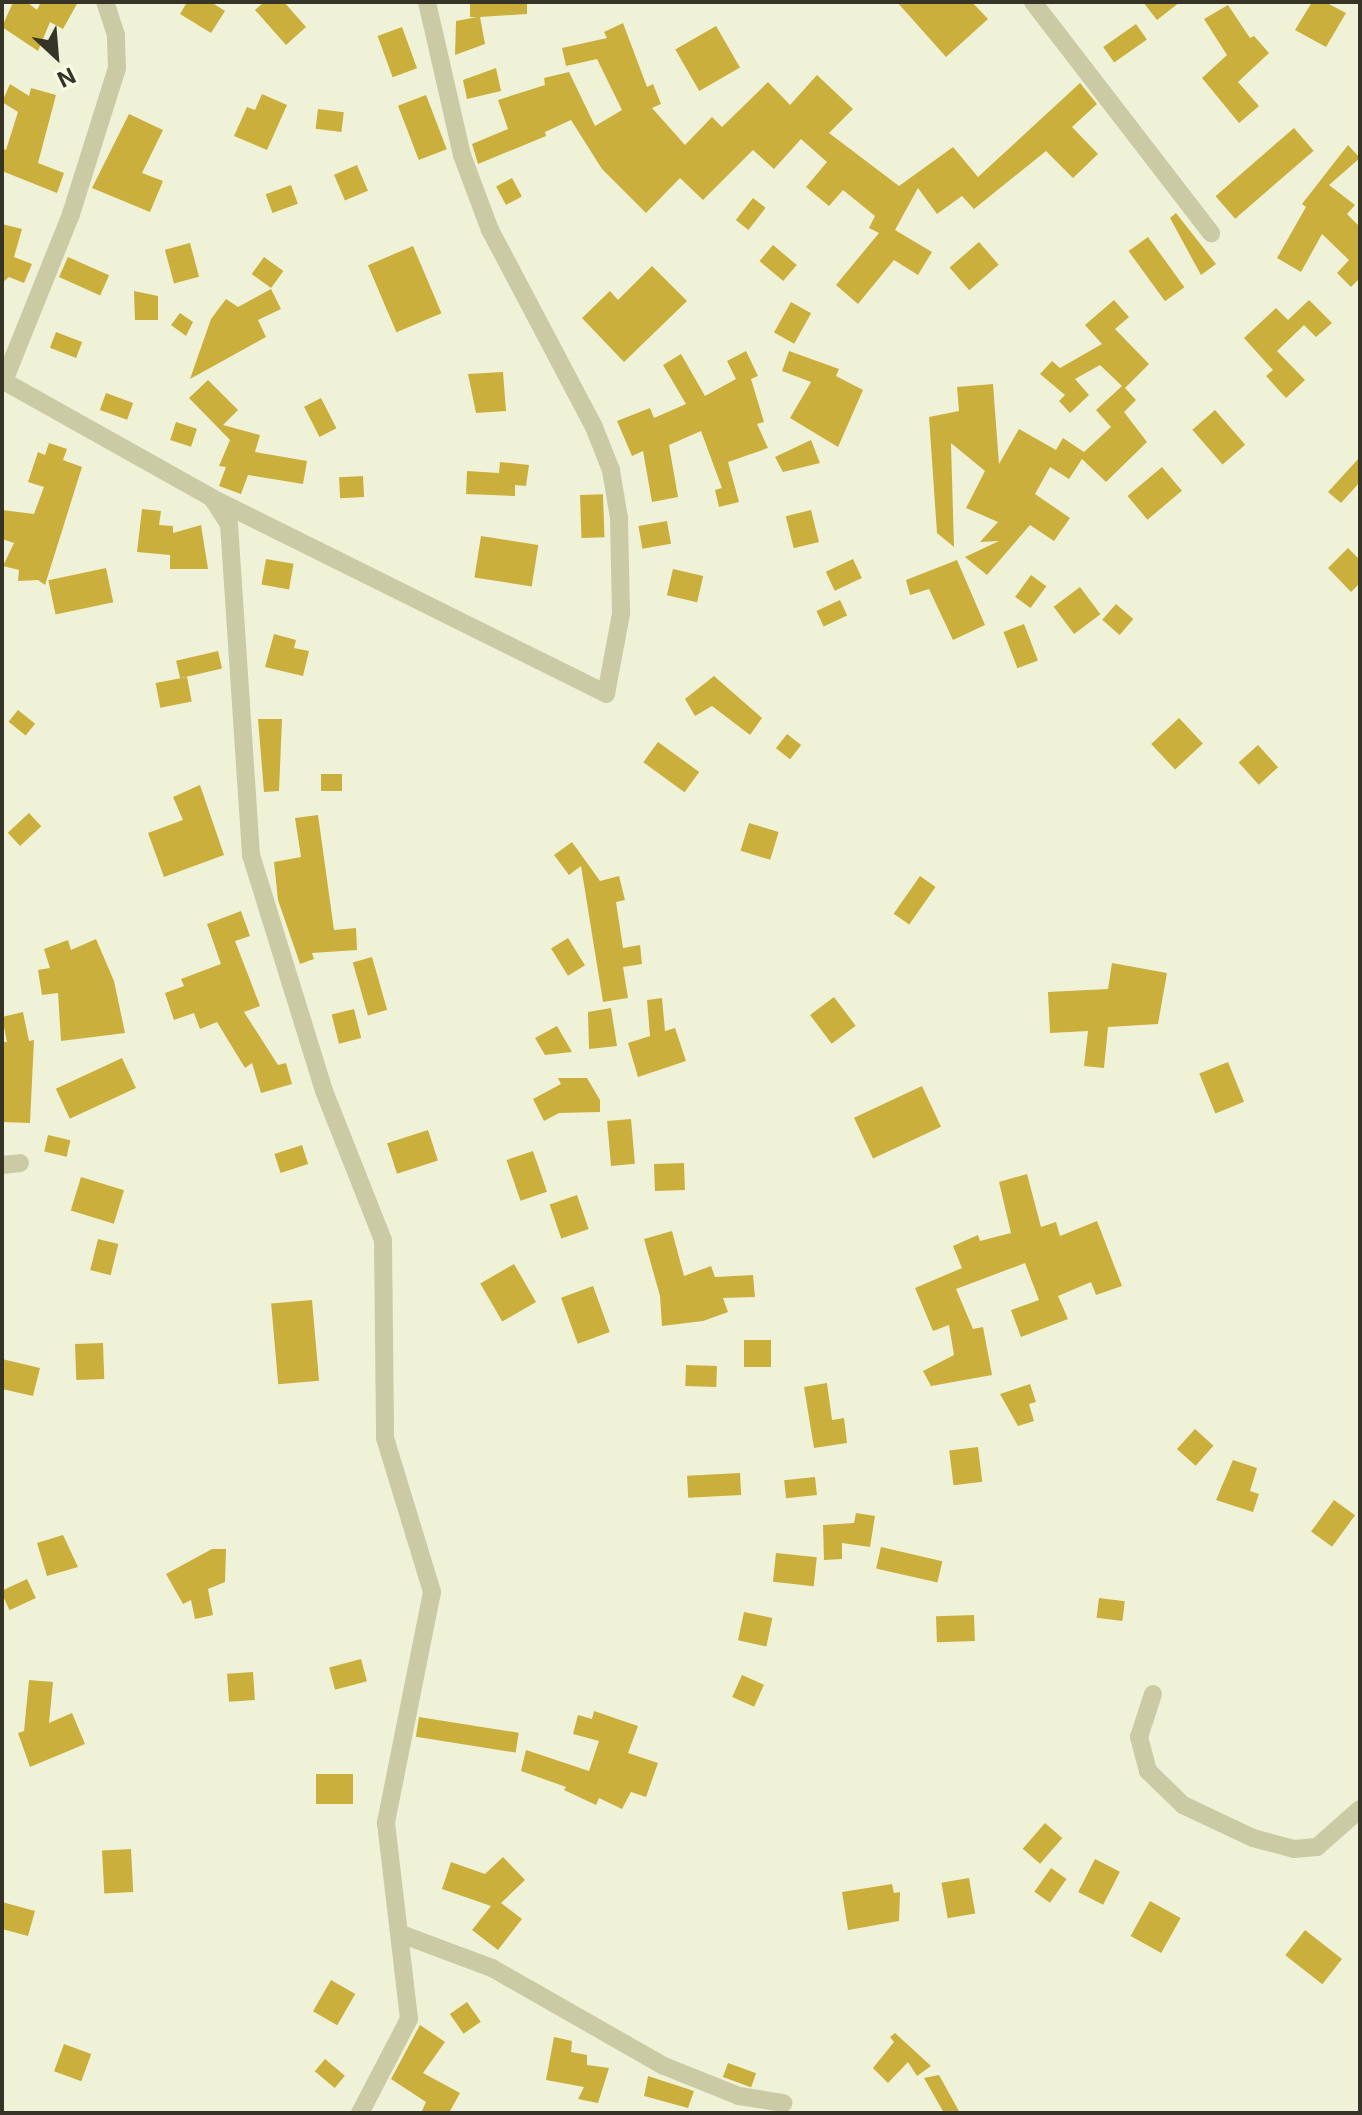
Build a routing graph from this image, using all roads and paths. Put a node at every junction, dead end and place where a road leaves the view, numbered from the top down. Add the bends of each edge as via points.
1 (105, 2) edge
2 (427, 2) edge
3 (1033, 2) edge
4 (1211, 233) dead end
5 (3, 381) edge
6 (212, 498) junction
7 (1153, 1694) dead end
8 (1360, 1809) edge
9 (401, 1934) junction
10 (783, 2103) dead end
11 (360, 2113) edge

1 - 5 street via 116,35 117,68 71,214
2 - 6 street via 462,155 490,230 594,427 611,470 619,518 621,614 606,694
3 - 4 street
5 - 6 street
6 - 9 street via 229,524 234,553 251,855 324,1091 383,1240 385,1438 432,1592 389,1789 386,1823
7 - 8 street via 1139,1737 1148,1771 1183,1805 1253,1838 1294,1849 1317,1847
9 - 10 street via 492,1968 664,2066 739,2096
9 - 11 street via 409,2019

